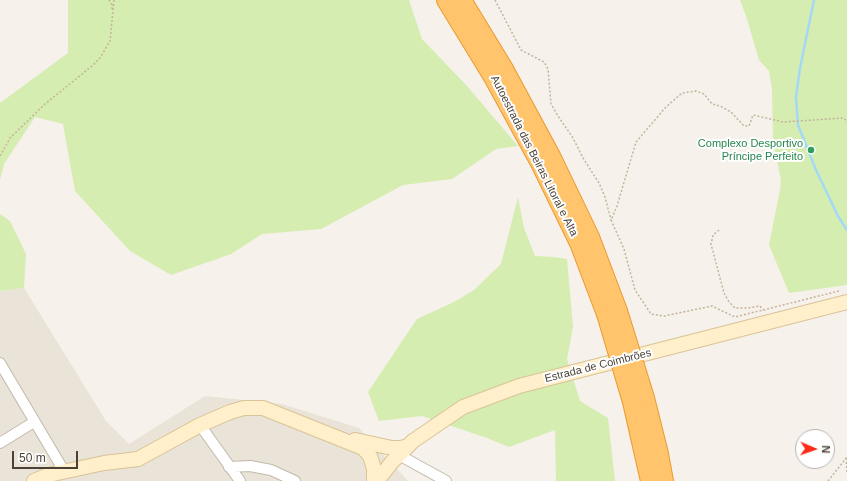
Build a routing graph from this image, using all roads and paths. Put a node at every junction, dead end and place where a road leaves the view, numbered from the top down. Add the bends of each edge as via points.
1 (109, 0) edge
2 (114, 0) edge
3 (446, 0) edge
4 (462, 0) edge
5 (495, 0) edge
6 (112, 16) junction
7 (847, 121) edge
8 (0, 156) edge
9 (611, 220) junction
10 (719, 230) dead end
11 (844, 297) edge
12 (763, 310) junction
13 (612, 312) junction
14 (0, 363) edge
15 (638, 400) junction
16 (34, 422) junction
17 (200, 425) junction
18 (323, 432) junction
19 (0, 443) edge
20 (363, 448) junction
21 (400, 454) junction
22 (846, 458) edge
23 (229, 467) junction
24 (64, 471) junction
25 (847, 472) edge
26 (34, 481) edge
27 (240, 481) edge
28 (295, 481) edge
29 (376, 481) edge
30 (446, 481) edge
31 (650, 481) edge
32 (664, 481) edge
33 (828, 481) edge

1 - 6 path via 112,5
2 - 6 path
3 - 13 highway, Autoestrada das Beiras Litoral e Alta via 493,77 541,165
4 - 13 highway, Autoestrada das Beiras Litoral e Alta via 504,69 551,156 590,237
5 - 9 path via 521,50 544,62 548,69 551,104 599,182
6 - 8 path via 110,41 100,58 25,123 10,138
7 - 9 path via 843,118 783,122 753,115 748,126 744,126 731,112 712,104 704,94 696,91 682,93 666,107 636,142
9 - 12 path via 624,249 635,290 650,314 664,316 712,306 735,317
10 - 12 path via 713,234 711,244 724,293 735,308 760,306
11 - 12 path
11 - 21 street, Estrada de Coimbrões via 520,386 462,407 413,441
13 - 15 highway, Autoestrada das Beiras Litoral e Alta, bridge
14 - 16 street
15 - 31 highway, Autoestrada das Beiras Litoral e Alta
15 - 32 highway, Autoestrada das Beiras Litoral e Alta via 659,454
16 - 19 street
16 - 24 street
17 - 18 street via 244,408 263,408
17 - 23 street
17 - 24 street via 138,459
18 - 20 street
18 - 21 street via 376,446 396,448
20 - 21 street
20 - 29 street via 370,456
21 - 29 street, Estrada de Coimbrões
21 - 30 street
22 - 25 path
22 - 33 path
23 - 27 street
23 - 28 street via 250,466 271,470
24 - 26 street

